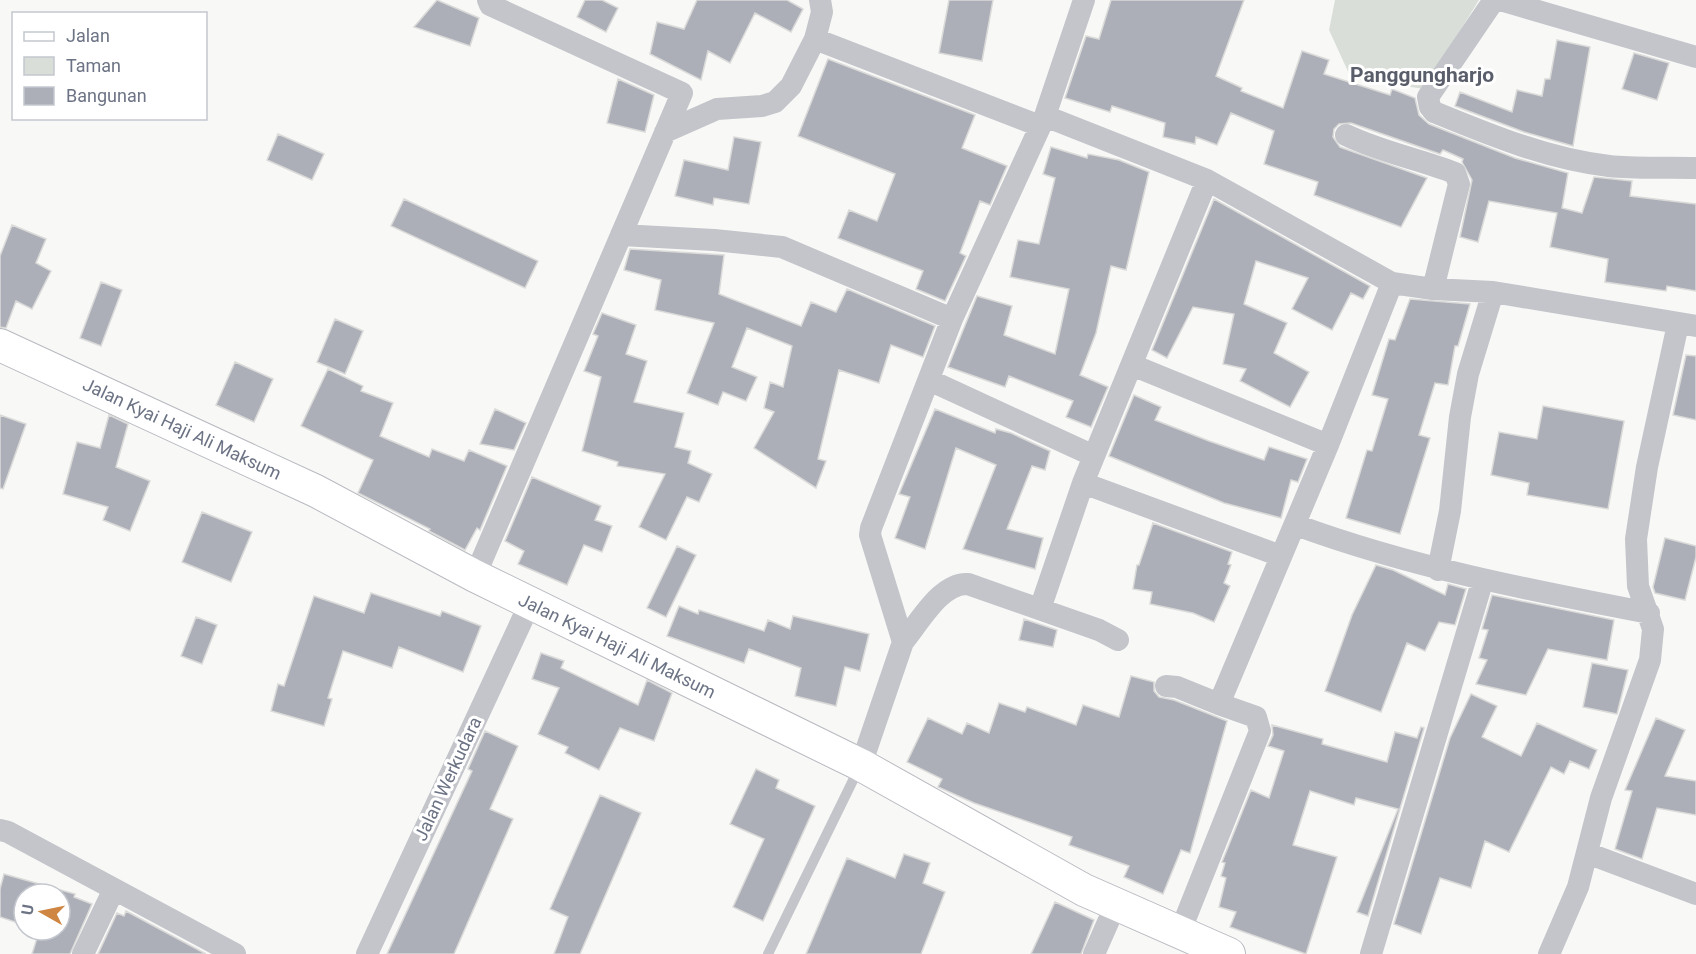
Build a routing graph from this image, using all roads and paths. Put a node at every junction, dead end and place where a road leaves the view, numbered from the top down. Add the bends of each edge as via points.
1 (488, 0) edge
2 (820, 0) edge
3 (1084, 0) edge
4 (1494, 0) edge
5 (1500, 0) edge
6 (815, 39) junction
7 (1696, 57) edge
8 (1043, 121) junction
9 (664, 132) junction
10 (1346, 135) dead end
11 (1696, 168) edge
12 (1207, 180) junction
13 (621, 235) junction
14 (1392, 283) junction
15 (1433, 289) junction
16 (1493, 292) junction
17 (952, 319) junction
18 (1687, 325) edge
19 (0, 345) edge
20 (1132, 365) junction
21 (929, 380) junction
22 (1328, 445) junction
23 (1094, 456) junction
24 (1083, 483) junction
25 (1296, 525) junction
26 (1281, 556) junction
27 (1438, 570) junction
28 (475, 576) junction
29 (1483, 579) junction
30 (530, 603) junction
31 (1040, 609) junction
32 (1649, 613) junction
33 (1118, 640) dead end
34 (903, 642) junction
35 (1166, 686) dead end
36 (1220, 704) junction
37 (861, 765) junction
38 (0, 830) edge
39 (1587, 853) junction
40 (114, 889) junction
41 (1696, 894) edge
42 (1116, 904) junction
43 (1180, 932) junction
44 (84, 954) edge
45 (235, 954) edge
46 (367, 954) edge
47 (768, 954) edge
48 (1094, 954) edge
49 (1229, 954) edge
50 (1371, 954) edge
51 (1549, 954) edge

1 - 9 street via 490,5 679,90 681,97
2 - 6 street via 822,12
3 - 8 street
4 - 11 street via 1428,97 1434,112 1496,137 1565,158 1609,166
5 - 7 street
6 - 8 street
6 - 9 street via 791,86 775,102 717,109
8 - 12 street
8 - 17 street
9 - 13 street
10 - 15 street via 1373,148 1455,173 1459,184
12 - 14 street
12 - 20 street
13 - 17 street via 782,247
13 - 28 street
14 - 15 street
14 - 22 street
15 - 16 street
16 - 18 street
16 - 27 street via 1468,374
17 - 21 street
18 - 32 street via 1647,467 1636,539 1638,586
19 - 28 street, Jalan Kyai Haji Ali Maksum via 316,491
20 - 22 street
20 - 23 street
21 - 23 street
21 - 34 street via 870,535
22 - 25 street
23 - 24 street
24 - 26 street
24 - 31 street
25 - 26 street
25 - 27 street via 1355,547
26 - 36 street
27 - 29 street
28 - 30 street, Jalan Kyai Haji Ali Maksum
29 - 32 street
29 - 50 street
30 - 37 street, Jalan Kyai Haji Ali Maksum
30 - 46 street, Jalan Werkudara
31 - 33 street
31 - 34 street via 958,583 945,591
32 - 39 street via 1653,629 1650,660 1601,798
34 - 37 street
35 - 36 street
36 - 43 street via 1256,717 1260,731
37 - 42 street, Jalan Kyai Haji Ali Maksum via 1084,890
37 - 47 lane
38 - 40 street
39 - 41 street
39 - 51 street via 1578,887
40 - 44 street
40 - 45 street
42 - 43 street, Jalan Kyai Haji Ali Maksum
42 - 48 street
43 - 49 street, Jalan Kyai Haji Ali Maksum

